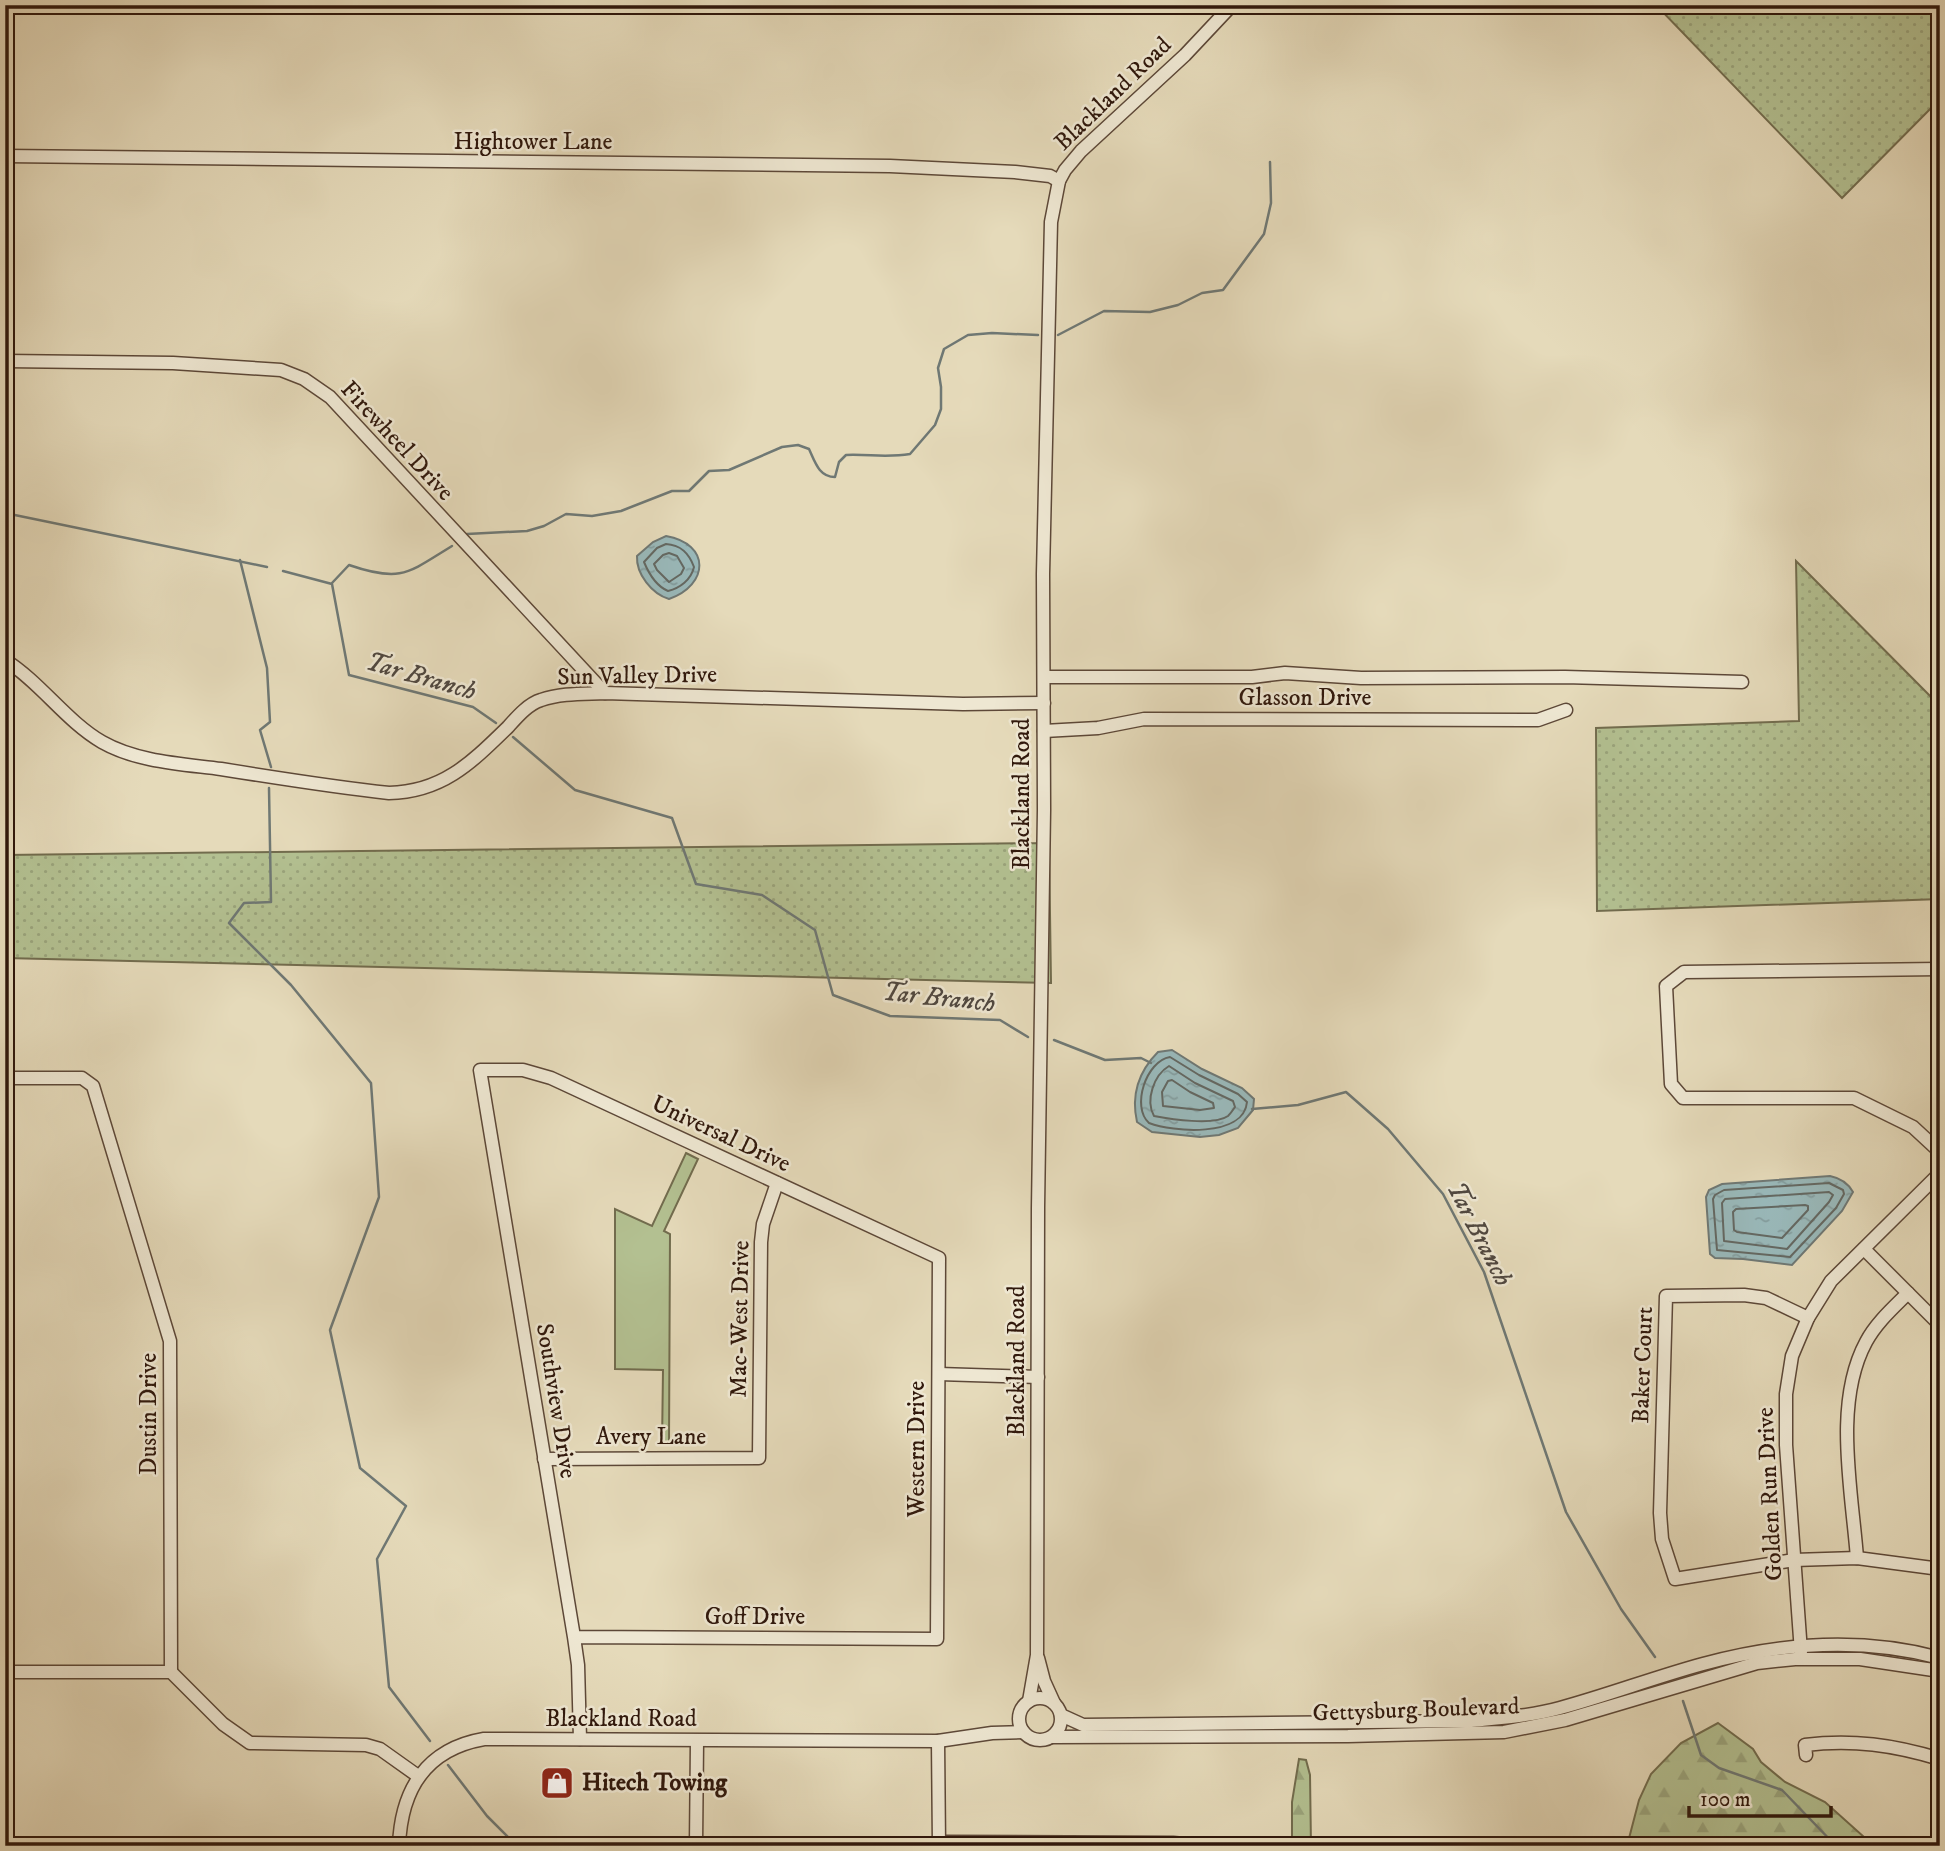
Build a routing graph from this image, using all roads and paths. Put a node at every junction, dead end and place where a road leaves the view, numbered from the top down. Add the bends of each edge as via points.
1 (1232, 5) edge
2 (5, 156) edge
3 (1059, 181) junction
4 (5, 361) edge
5 (1940, 417) edge
6 (1940, 425) edge
7 (5, 660) edge
8 (1044, 677) junction
9 (1742, 682) dead end
10 (605, 693) junction
11 (1044, 703) junction
12 (1566, 710) dead end
13 (1044, 731) junction
14 (1940, 969) edge
15 (480, 1070) joint
16 (5, 1078) edge
17 (1940, 1152) edge
18 (1940, 1173) edge
19 (776, 1183) junction
20 (1864, 1249) junction
21 (939, 1258) joint
22 (1908, 1293) junction
23 (1808, 1318) junction
24 (1940, 1325) edge
25 (939, 1374) junction
26 (1038, 1377) junction
27 (759, 1458) joint
28 (544, 1459) junction
29 (1857, 1558) junction
30 (1794, 1560) junction
31 (1940, 1570) edge
32 (574, 1637) junction
33 (937, 1639) joint
34 (1800, 1645) junction
35 (1037, 1655) junction
36 (1940, 1658) edge
37 (1802, 1659) junction
38 (1940, 1671) edge
39 (5, 1672) edge
40 (172, 1672) junction
41 (1029, 1701) junction
42 (1601, 1702) junction
43 (1054, 1703) junction
44 (1020, 1712) junction
45 (1061, 1715) junction
46 (1363, 1721) junction
47 (1442, 1727) junction
48 (992, 1732) junction
49 (1023, 1732) junction
50 (1364, 1735) junction
51 (1052, 1737) junction
52 (580, 1739) junction
53 (697, 1741) junction
54 (938, 1741) junction
55 (1806, 1755) dead end
56 (1940, 1759) edge
57 (418, 1776) junction
58 (939, 1844) edge
59 (399, 1846) edge
60 (696, 1846) edge
61 (1207, 1846) edge

1 - 3 street, Blackland Road via 1176,64 1080,151
2 - 3 street, Hightower Lane via 848,165 1015,172
3 - 8 street, Blackland Road via 1049,247
4 - 10 street, Firewheel Drive via 239,366 281,370 304,379 330,397
5 - 6 street
7 - 10 street, Sun Valley Drive via 111,747 162,760 390,793 421,789 465,768 539,700
8 - 9 street via 1285,673 1361,678
8 - 11 street, Blackland Road
10 - 11 street, Sun Valley Drive
11 - 13 street, Blackland Road
12 - 13 street, Glasson Drive via 1538,720 1144,719
13 - 26 street, Blackland Road
14 - 17 street via 1684,972 1666,986 1671,1084 1683,1098 1854,1098 1913,1127
15 - 19 street, Universal Drive via 523,1070 551,1078
15 - 28 street, Southview Drive
16 - 40 street, Dustin Drive via 74,1077 93,1086 170,1341
18 - 20 street, Golden Run Drive
19 - 21 street, Universal Drive
19 - 27 street, Mac-West Drive via 761,1242
20 - 22 street
20 - 23 street, Golden Run Drive via 1831,1282
21 - 25 street, Western Drive
22 - 24 street
22 - 29 street via 1867,1340 1854,1369 1847,1426
23 - 30 street, Golden Run Drive via 1792,1356 1786,1394
23 - 30 street, Baker Court via 1766,1298 1665,1296 1660,1513 1662,1539 1675,1579
25 - 26 street
25 - 33 street, Western Drive
26 - 35 street, Blackland Road
27 - 28 street, Avery Lane
28 - 32 street, Southview Drive
29 - 30 street
29 - 31 street
30 - 34 street, Golden Run Drive
32 - 33 street, Goff Drive
32 - 52 street, Southview Drive
34 - 36 street, Gettysburg Boulevard via 1883,1647
34 - 37 street, Golden Run Drive
34 - 42 street, Gettysburg Boulevard via 1703,1664
35 - 41 street, Blackland Road
35 - 43 street, Blackland Road
37 - 38 street, Gettysburg Boulevard via 1860,1659
37 - 42 street, Gettysburg Boulevard via 1757,1663
39 - 40 street
40 - 57 street via 223,1724 250,1744 366,1745 380,1749
41 - 43 street via 1038,1697
41 - 44 street
42 - 47 street, Gettysburg Boulevard
43 - 45 street
44 - 48 street, Blackland Road
44 - 49 street
45 - 46 street, Gettysburg Boulevard via 1083,1726
45 - 51 street
46 - 47 street, Gettysburg Boulevard
46 - 50 street
47 - 50 street, Gettysburg Boulevard
48 - 49 street, Blackland Road
48 - 54 street, Blackland Road
49 - 51 street via 1038,1741
50 - 51 street, Gettysburg Boulevard
52 - 53 street, Blackland Road
52 - 57 street, Blackland Road via 471,1741 447,1751
53 - 54 street, Blackland Road
53 - 60 street
54 - 58 street
55 - 56 street via 1805,1745 1856,1741
57 - 59 street, Blackland Road via 407,1796
58 - 61 street

